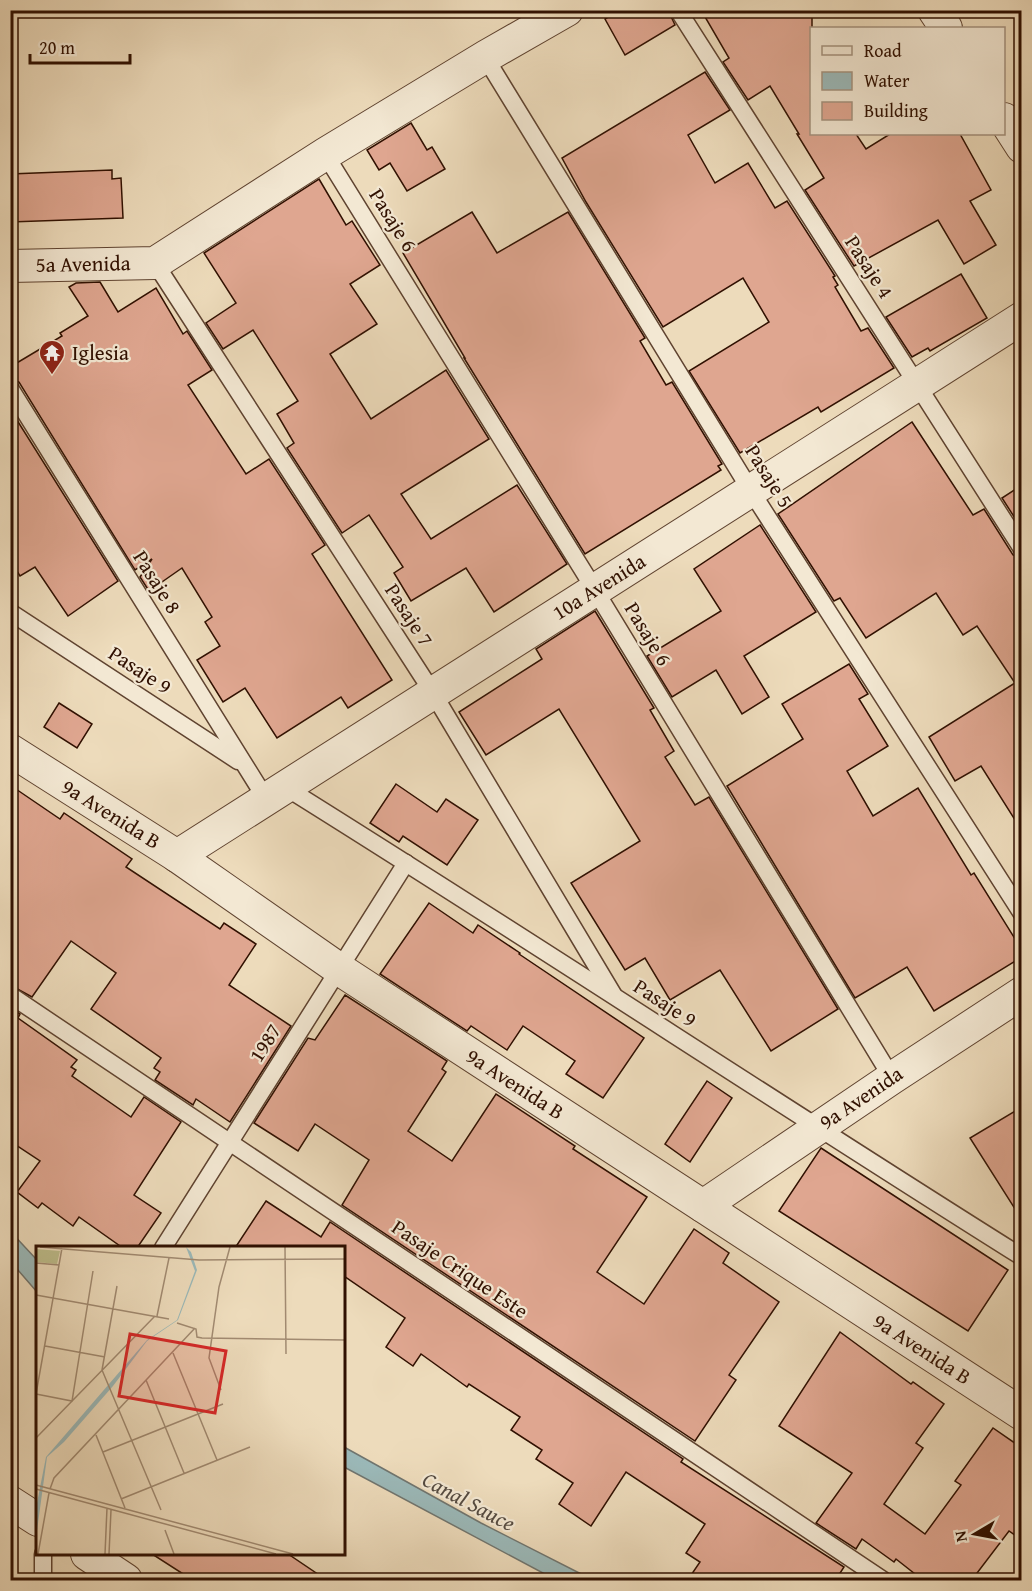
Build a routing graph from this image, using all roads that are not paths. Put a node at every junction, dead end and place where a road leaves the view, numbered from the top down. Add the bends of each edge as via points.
1 (567, 10) edge
2 (678, 10) edge
3 (934, 10) edge
4 (945, 27) edge
5 (485, 57) junction
6 (1005, 121) edge
7 (1022, 147) edge
8 (326, 154) junction
9 (155, 263) junction
10 (10, 266) edge
11 (1022, 318) edge
12 (917, 385) junction
13 (10, 388) edge
14 (751, 491) junction
15 (1022, 549) edge
16 (595, 590) junction
17 (10, 612) edge
18 (433, 693) junction
19 (10, 750) edge
20 (244, 765) junction
21 (275, 793) junction
22 (177, 856) junction
23 (406, 862) junction
24 (1022, 914) edge
25 (339, 969) junction
26 (1022, 993) edge
27 (10, 995) edge
28 (615, 997) junction
29 (892, 1078) junction
30 (817, 1128) junction
31 (230, 1141) junction
32 (703, 1206) junction
33 (164, 1246) edge
34 (1022, 1257) edge
35 (1022, 1414) edge
36 (10, 1502) edge
37 (36, 1519) edge
38 (43, 1555) edge
39 (88, 1555) edge
40 (43, 1581) edge
41 (126, 1581) edge
42 (883, 1581) edge

1 - 5 street
2 - 12 lane, Pasaje 4
3 - 4 street
5 - 8 street
5 - 14 lane, Pasaje 5
6 - 7 street
8 - 9 street
8 - 16 lane, Pasaje 6
9 - 10 street, 5a Avenida
9 - 18 lane, Pasaje 7
11 - 12 street, 10a Avenida
12 - 14 street, 10a Avenida
12 - 15 lane, Pasaje 4
13 - 20 lane, Pasaje 8
14 - 16 street, 10a Avenida
14 - 24 lane, Pasaje 5
16 - 18 street, 10a Avenida
16 - 29 lane, Pasaje 6
17 - 20 lane, Pasaje 9
18 - 21 street, 10a Avenida
18 - 28 lane, Pasaje 7
19 - 22 street, 9a Avenida B
20 - 21 lane, Pasaje 8
21 - 22 street, 10a Avenida
21 - 23 lane, Pasaje 9
22 - 25 street, 9a Avenida B
23 - 25 lane, 1987
23 - 28 lane, Pasaje 9
25 - 31 lane, 1987
25 - 32 street, 9a Avenida B
26 - 29 street, 9a Avenida
27 - 31 lane, Pasaje Crique Este
28 - 30 lane, Pasaje 9
29 - 30 street, 9a Avenida
30 - 32 street, 9a Avenida
30 - 34 lane, Pasaje 9
31 - 33 lane, 1987
31 - 42 lane, Pasaje Crique Este
32 - 35 street, 9a Avenida B
36 - 37 street
38 - 40 lane
39 - 41 street

